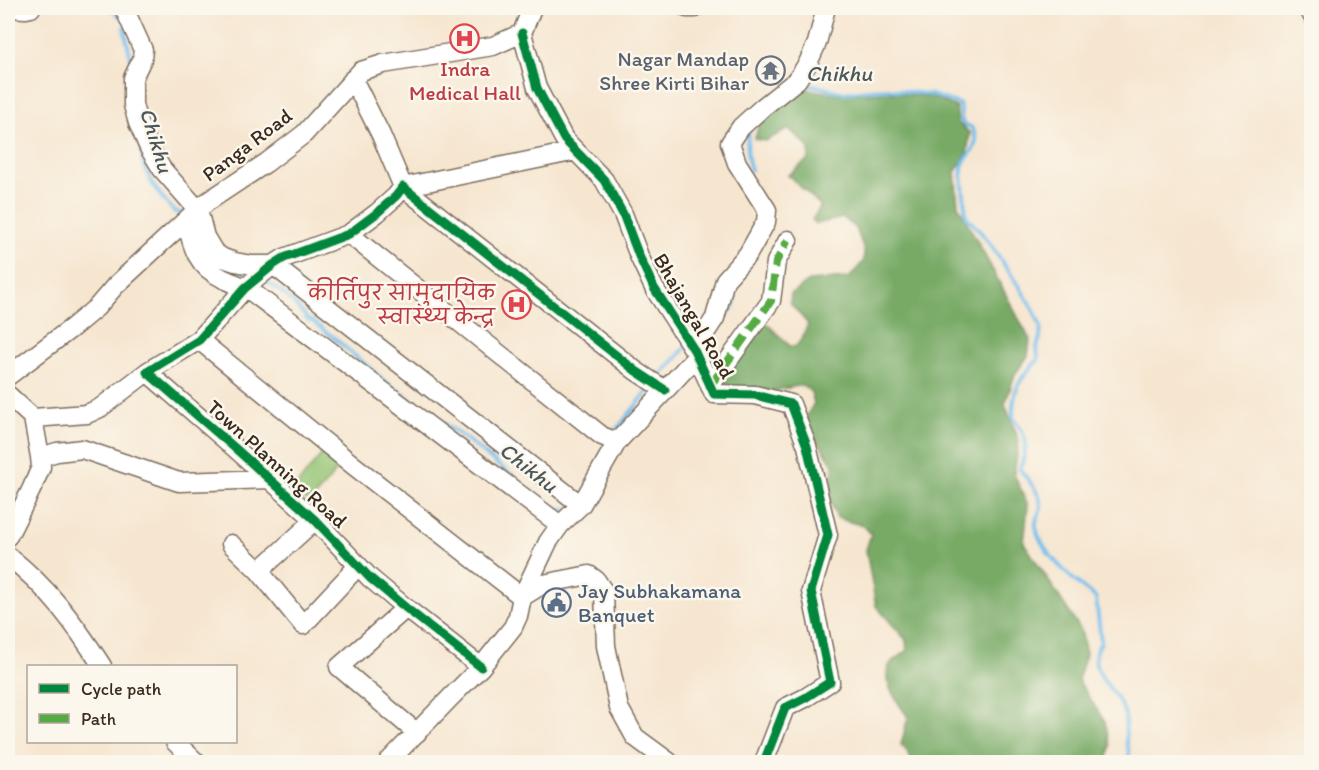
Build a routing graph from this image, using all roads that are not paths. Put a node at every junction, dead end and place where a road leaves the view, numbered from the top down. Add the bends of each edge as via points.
1 (8, 8) edge
2 (31, 8) edge
3 (124, 8) edge
4 (532, 8) edge
5 (687, 8) edge
6 (695, 8) edge
7 (826, 8) edge
8 (1309, 8) edge
9 (1311, 15) edge
10 (522, 33) junction
11 (353, 79) junction
12 (576, 151) junction
13 (403, 187) junction
14 (193, 214) junction
15 (349, 234) junction
16 (788, 240) dead end
17 (268, 269) junction
18 (245, 288) junction
19 (199, 340) junction
20 (695, 353) junction
21 (147, 372) junction
22 (8, 376) edge
23 (429, 386) junction
24 (710, 386) junction
25 (665, 390) junction
26 (8, 395) edge
27 (411, 413) junction
28 (33, 418) junction
29 (616, 442) junction
30 (40, 457) junction
31 (270, 479) junction
32 (581, 506) junction
33 (315, 520) junction
34 (560, 525) junction
35 (8, 536) edge
36 (231, 544) dead end
37 (8, 556) edge
38 (358, 566) junction
39 (258, 571) junction
40 (522, 597) junction
41 (406, 608) junction
42 (101, 665) edge
43 (481, 667) junction
44 (417, 733) junction
45 (178, 743) edge
46 (196, 762) edge
47 (388, 762) edge
48 (669, 762) edge
49 (764, 762) edge

1 - 2 street
3 - 14 street via 143,50 134,78 133,105 138,123 149,148
4 - 10 street
5 - 6 street
7 - 20 street via 817,43 797,80 741,127 730,143 737,163 767,210 766,222 748,254 725,280 715,318
8 - 9 street
10 - 11 street, Panga Road via 493,46 383,64 361,70
10 - 12 street, Bhajangal Road via 537,88 564,139
11 - 13 street
11 - 14 street, Panga Road via 303,134
12 - 13 street
12 - 20 street, Bhajangal Road via 604,180 654,288
13 - 15 street
13 - 25 street
14 - 17 street via 214,252 223,258
14 - 18 street via 193,244 200,262 219,277
14 - 22 street, Panga Road via 96,307
15 - 17 street via 284,258
15 - 29 street via 602,436
16 - 24 street via 776,262 771,301
17 - 18 street
17 - 23 street
18 - 19 street
18 - 27 street
19 - 21 street
19 - 40 street, Town Planning Road
20 - 24 street, Bhajangal Road
20 - 25 street
21 - 28 street via 87,414
21 - 31 street, Town Planning Road
23 - 27 street
23 - 32 street
24 - 49 street, Bhajangal Road via 714,394 755,395 791,404 807,446 828,535 811,591 830,682 785,708
25 - 29 street
26 - 28 street
27 - 34 street
28 - 30 street
29 - 32 street
30 - 31 street via 82,449 179,482
30 - 35 street via 31,490
31 - 33 street, Town Planning Road
32 - 34 street
33 - 38 street, Town Planning Road
33 - 39 street
34 - 40 street
36 - 39 street
37 - 42 street via 56,602
38 - 39 street via 303,625
38 - 41 street, Town Planning Road
40 - 43 street via 513,627
40 - 48 street via 543,584 589,576 596,580 604,592 606,646 619,708 635,737
41 - 43 street, Town Planning Road
41 - 44 street via 339,667
43 - 44 street
44 - 47 street
45 - 46 street

